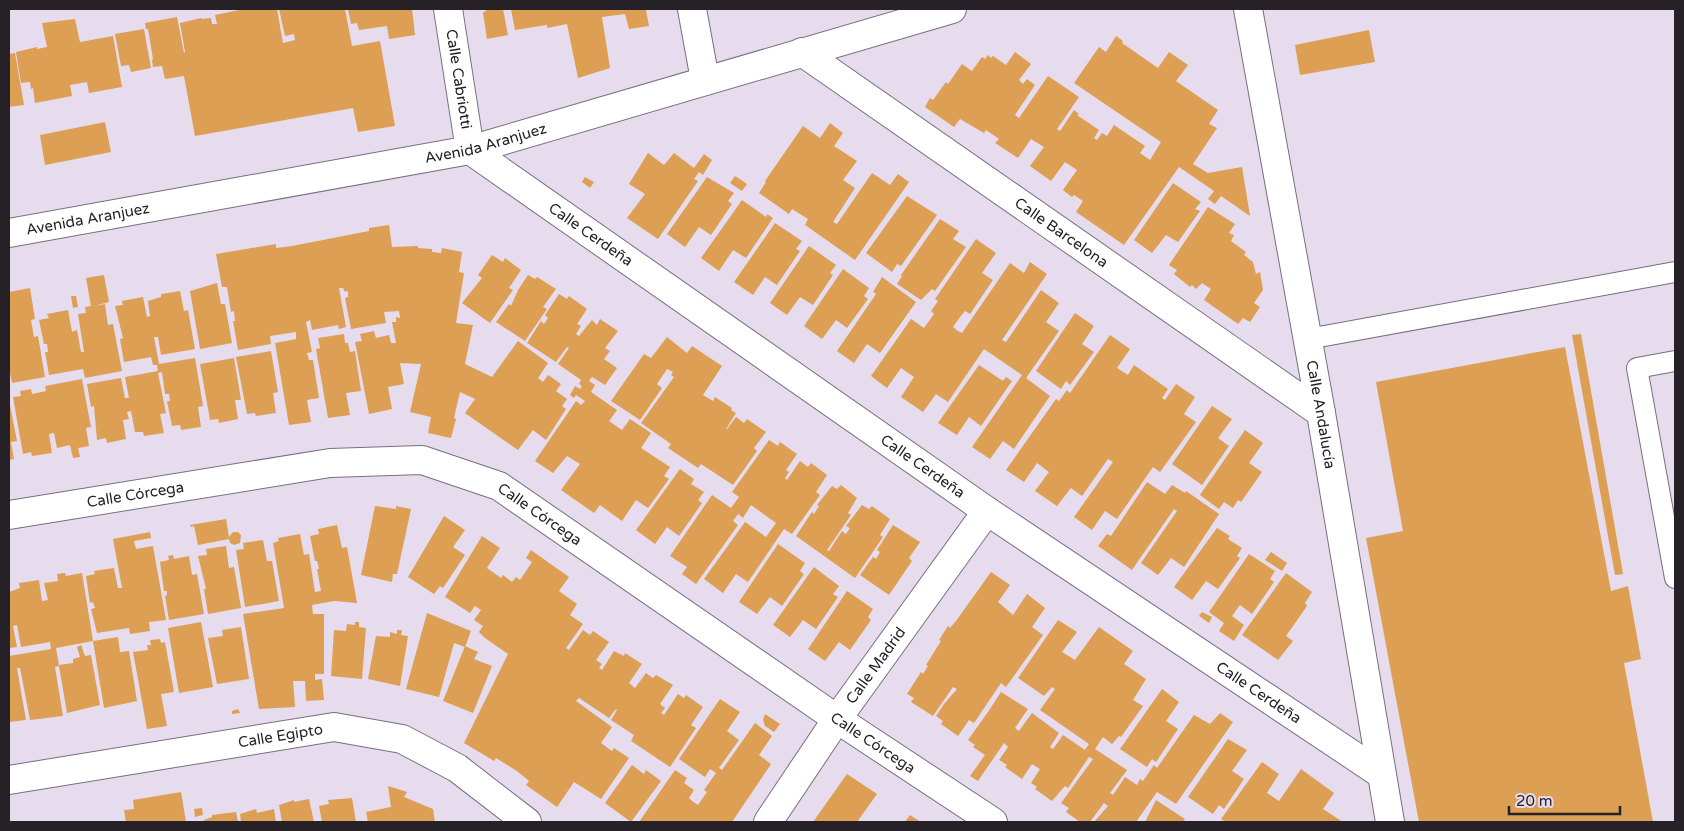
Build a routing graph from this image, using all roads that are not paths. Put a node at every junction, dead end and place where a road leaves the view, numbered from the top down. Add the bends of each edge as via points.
1 (448, 9) edge
2 (692, 9) edge
3 (1248, 9) edge
4 (935, 11) edge
5 (802, 52) junction
6 (705, 80) junction
7 (470, 150) junction
8 (9, 233) edge
9 (1675, 272) edge
10 (1308, 340) junction
11 (1675, 361) edge
12 (1321, 413) junction
13 (988, 511) junction
14 (9, 515) edge
15 (1675, 578) edge
16 (837, 718) junction
17 (1381, 774) junction
18 (9, 780) edge
19 (527, 822) edge
20 (768, 822) edge
21 (993, 822) edge
22 (1390, 822) edge

1 - 7 street, Calle Cabriotti
2 - 6 street
3 - 10 street, Calle Andalucía
4 - 5 street, Avenida Aranjuez
5 - 6 street, Avenida Aranjuez
5 - 12 street, Calle Barcelona
6 - 7 street, Avenida Aranjuez
7 - 8 street, Avenida Aranjuez
7 - 13 street, Calle Cerdeña
9 - 10 lane
10 - 12 street, Calle Andalucía
11 - 15 lane via 1637,368
12 - 17 street, Calle Andalucía
13 - 16 street, Calle Madrid
13 - 17 street, Calle Cerdeña
14 - 16 street, Calle Córcega via 330,463 422,460 499,486
16 - 20 street, Calle Madrid
16 - 21 street, Calle Córcega
17 - 22 street, Calle Andalucía
18 - 19 street, Calle Egipto via 334,727 402,739 457,768

